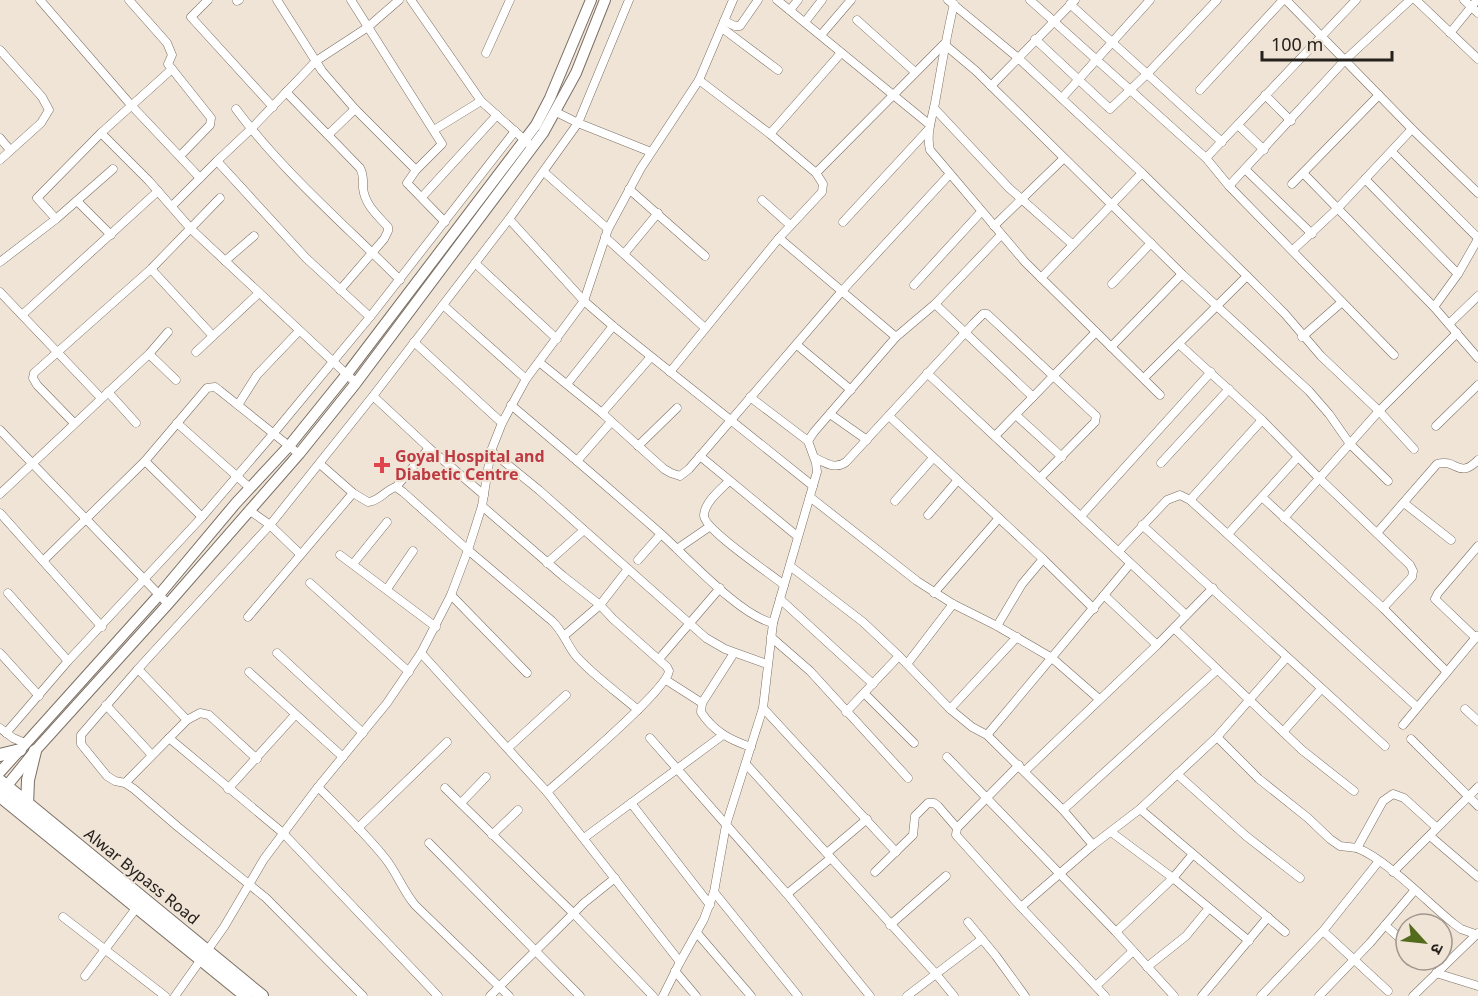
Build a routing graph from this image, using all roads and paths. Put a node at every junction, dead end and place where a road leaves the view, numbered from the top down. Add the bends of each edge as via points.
1 (129, 0) edge
2 (208, 0) edge
3 (277, 0) edge
4 (351, 0) edge
5 (399, 0) edge
6 (411, 0) edge
7 (510, 0) edge
8 (591, 0) edge
9 (605, 0) edge
10 (629, 0) edge
11 (733, 0) edge
12 (758, 0) edge
13 (777, 0) edge
14 (798, 0) edge
15 (822, 0) edge
16 (851, 0) edge
17 (1030, 0) edge
18 (1150, 0) edge
19 (1217, 0) edge
20 (1285, 0) edge
21 (1356, 0) edge
22 (1410, 0) edge
23 (1416, 0) edge
24 (1464, 0) edge
25 (1477, 0) edge
26 (44, 1) edge
27 (951, 2) edge
28 (1073, 2) edge
29 (1471, 7) junction
30 (790, 10) junction
31 (1478, 13) edge
32 (856, 20) dead end
33 (1053, 21) junction
34 (805, 22) junction
35 (723, 25) junction
36 (369, 27) junction
37 (1450, 33) junction
38 (821, 36) junction
39 (1321, 36) junction
40 (1035, 39) junction
41 (1111, 41) junction
42 (944, 44) junction
43 (0, 50) edge
44 (486, 53) dead end
45 (841, 53) junction
46 (1017, 57) junction
47 (1478, 58) edge
48 (1096, 59) junction
49 (1346, 60) junction
50 (316, 61) junction
51 (172, 69) junction
52 (778, 70) dead end
53 (915, 72) junction
54 (1148, 73) junction
55 (699, 80) junction
56 (1078, 80) junction
57 (991, 86) junction
58 (1130, 89) junction
59 (1200, 90) dead end
60 (286, 92) junction
61 (892, 95) junction
62 (1265, 95) junction
63 (1379, 95) junction
64 (1062, 98) junction
65 (481, 101) junction
66 (131, 105) junction
67 (273, 107) junction
68 (934, 108) junction
69 (236, 109) dead end
70 (354, 109) junction
71 (556, 112) junction
72 (497, 115) junction
73 (1291, 121) junction
74 (578, 123) junction
75 (1238, 125) junction
76 (930, 127) junction
77 (251, 129) junction
78 (1412, 129) junction
79 (434, 130) junction
80 (515, 131) junction
81 (101, 133) junction
82 (770, 134) junction
83 (328, 135) junction
84 (0, 138) edge
85 (524, 139) junction
86 (1222, 142) junction
87 (533, 148) junction
88 (10, 150) junction
89 (1264, 150) junction
90 (651, 152) junction
91 (1392, 152) junction
92 (180, 156) junction
93 (1206, 158) junction
94 (1063, 159) junction
95 (0, 160) edge
96 (216, 161) junction
97 (113, 169) dead end
98 (416, 170) junction
99 (1246, 170) junction
100 (543, 172) junction
101 (816, 173) junction
102 (1142, 173) junction
103 (1303, 173) junction
104 (949, 175) junction
105 (200, 178) junction
106 (1365, 179) junction
107 (1292, 184) dead end
108 (1229, 186) junction
109 (629, 189) junction
110 (158, 191) junction
111 (1478, 193) edge
112 (422, 197) junction
113 (220, 198) dead end
114 (1021, 199) junction
115 (762, 200) dead end
116 (77, 201) junction
117 (1111, 203) junction
118 (172, 206) junction
119 (1338, 208) junction
120 (981, 212) junction
121 (658, 213) junction
122 (56, 219) junction
123 (509, 219) junction
124 (445, 222) junction
125 (843, 222) dead end
126 (790, 225) junction
127 (994, 226) junction
128 (608, 228) junction
129 (191, 229) junction
130 (1312, 234) junction
131 (111, 235) junction
132 (1002, 235) junction
133 (254, 236) dead end
134 (605, 237) junction
135 (780, 238) junction
136 (1478, 239) edge
137 (1151, 243) junction
138 (1072, 244) junction
139 (1293, 250) junction
140 (372, 253) junction
141 (624, 254) junction
142 (705, 256) dead end
143 (225, 261) junction
144 (0, 262) edge
145 (476, 263) junction
146 (151, 269) junction
147 (1182, 274) junction
148 (1458, 274) junction
149 (1247, 276) junction
150 (1041, 278) junction
151 (400, 280) junction
152 (1112, 284) dead end
153 (914, 285) dead end
154 (340, 290) junction
155 (843, 291) junction
156 (0, 292) edge
157 (259, 293) junction
158 (1478, 296) edge
159 (584, 301) junction
160 (1342, 302) junction
161 (935, 304) junction
162 (443, 305) junction
163 (1218, 307) junction
164 (1434, 307) junction
165 (22, 315) junction
166 (370, 317) junction
167 (1449, 324) junction
168 (613, 326) junction
169 (705, 327) junction
170 (299, 331) junction
171 (168, 332) dead end
172 (1096, 332) junction
173 (965, 333) junction
174 (1457, 333) junction
175 (213, 336) junction
176 (897, 337) junction
177 (1302, 337) junction
178 (556, 339) junction
179 (414, 342) junction
180 (797, 345) junction
181 (1180, 345) junction
182 (1111, 347) junction
183 (59, 352) junction
184 (196, 352) dead end
185 (149, 354) junction
186 (1394, 356) dead end
187 (650, 358) junction
188 (1478, 358) edge
189 (333, 361) junction
190 (539, 363) junction
191 (670, 372) junction
192 (1211, 372) junction
193 (347, 374) junction
194 (927, 374) junction
195 (1052, 375) junction
196 (1144, 378) junction
197 (176, 380) dead end
198 (526, 380) junction
199 (356, 382) junction
200 (567, 384) junction
201 (1478, 385) edge
202 (1229, 389) junction
203 (851, 390) junction
204 (108, 392) junction
205 (1160, 395) dead end
206 (373, 396) junction
207 (101, 398) junction
208 (750, 398) junction
209 (1033, 398) junction
210 (238, 405) junction
211 (511, 405) junction
212 (677, 408) dead end
213 (1379, 411) junction
214 (602, 414) junction
215 (830, 414) junction
216 (889, 416) junction
217 (1017, 416) junction
218 (730, 419) junction
219 (1262, 420) junction
220 (611, 422) junction
221 (74, 423) junction
222 (136, 423) dead end
223 (177, 423) junction
224 (502, 423) junction
225 (1436, 426) dead end
226 (0, 430) edge
227 (273, 434) junction
228 (995, 436) junction
229 (867, 440) junction
230 (808, 441) junction
231 (1350, 444) junction
232 (289, 446) junction
233 (638, 446) junction
234 (429, 448) junction
235 (1414, 449) dead end
236 (491, 452) junction
237 (299, 454) junction
238 (700, 456) junction
239 (1062, 457) junction
240 (1298, 457) junction
241 (814, 458) junction
242 (933, 458) junction
243 (1478, 460) edge
244 (145, 461) junction
245 (577, 461) junction
246 (1161, 463) dead end
247 (320, 464) junction
248 (33, 465) junction
249 (236, 476) junction
250 (1040, 478) junction
251 (1319, 478) junction
252 (957, 481) junction
253 (1388, 481) dead end
254 (729, 482) junction
255 (813, 486) junction
256 (396, 487) junction
257 (250, 488) junction
258 (353, 493) junction
259 (0, 495) edge
260 (484, 495) junction
261 (810, 497) junction
262 (1262, 497) junction
263 (1190, 500) junction
264 (895, 501) dead end
265 (1404, 503) junction
266 (483, 506) junction
267 (249, 510) junction
268 (0, 513) edge
269 (928, 514) dead end
270 (1081, 516) junction
271 (202, 517) junction
272 (1284, 518) junction
273 (85, 519) junction
274 (999, 519) junction
275 (387, 522) dead end
276 (270, 525) junction
277 (1142, 525) junction
278 (709, 527) junction
279 (584, 530) junction
280 (1377, 533) junction
281 (661, 534) junction
282 (1228, 534) junction
283 (797, 536) junction
284 (1451, 540) dead end
285 (1478, 546) edge
286 (677, 549) junction
287 (468, 550) junction
288 (413, 551) dead end
289 (1119, 551) junction
290 (300, 554) junction
291 (340, 555) dead end
292 (1043, 559) junction
293 (638, 560) dead end
294 (43, 561) junction
295 (548, 563) junction
296 (353, 564) junction
297 (1130, 564) junction
298 (790, 566) junction
299 (628, 569) junction
300 (145, 581) junction
301 (310, 583) dead end
302 (784, 585) junction
303 (720, 588) junction
304 (1213, 588) junction
305 (387, 589) junction
306 (934, 592) junction
307 (8, 593) dead end
308 (159, 595) junction
309 (451, 595) junction
310 (1104, 595) junction
311 (780, 599) junction
312 (168, 604) junction
313 (953, 604) junction
314 (600, 605) junction
315 (1383, 608) junction
316 (1094, 609) junction
317 (1186, 615) junction
318 (248, 616) dead end
319 (773, 622) junction
320 (690, 623) junction
321 (997, 626) junction
322 (102, 627) junction
323 (436, 627) junction
324 (1174, 628) junction
325 (565, 635) junction
326 (1477, 636) edge
327 (771, 637) junction
328 (1017, 637) junction
329 (1157, 645) junction
330 (0, 653) edge
331 (277, 653) dead end
332 (421, 653) junction
333 (734, 653) junction
334 (899, 656) junction
335 (1052, 658) junction
336 (1286, 658) junction
337 (659, 659) junction
338 (68, 661) junction
339 (767, 664) junction
340 (907, 664) junction
341 (138, 669) junction
342 (1217, 670) junction
343 (249, 672) dead end
344 (410, 672) junction
345 (1447, 672) junction
346 (527, 673) dead end
347 (666, 680) junction
348 (873, 684) junction
349 (1321, 689) junction
350 (865, 694) junction
351 (566, 695) dead end
352 (39, 696) junction
353 (1099, 699) junction
354 (1248, 699) junction
355 (702, 703) junction
356 (106, 705) junction
357 (1417, 707) junction
358 (763, 708) junction
359 (950, 709) junction
360 (1465, 709) dead end
361 (638, 710) junction
362 (846, 712) junction
363 (295, 715) junction
364 (187, 720) junction
365 (1478, 721) edge
366 (1403, 725) dead end
367 (3, 730) edge
368 (1283, 732) junction
369 (363, 733) junction
370 (723, 735) junction
371 (987, 735) junction
372 (1217, 737) junction
373 (169, 738) junction
374 (650, 738) dead end
375 (1411, 739) dead end
376 (447, 742) dead end
377 (914, 743) dead end
378 (1385, 746) dead end
379 (751, 747) junction
380 (26, 748) junction
381 (508, 748) junction
382 (151, 754) junction
383 (0, 755) edge
384 (343, 757) junction
385 (947, 757) dead end
386 (257, 759) junction
387 (746, 764) junction
388 (1018, 765) junction
389 (676, 769) junction
390 (0, 771) edge
391 (1025, 771) junction
392 (1177, 774) junction
393 (486, 777) dead end
394 (908, 778) dead end
395 (124, 783) junction
396 (318, 787) junction
397 (1478, 787) edge
398 (446, 788) dead end
399 (228, 789) junction
400 (1, 790) edge
401 (1354, 790) dead end
402 (547, 792) junction
403 (1469, 796) junction
404 (987, 797) junction
405 (461, 803) junction
406 (632, 803) junction
407 (27, 805) junction
408 (1478, 806) edge
409 (1140, 809) junction
410 (519, 810) dead end
411 (1063, 810) junction
412 (867, 819) junction
413 (726, 825) junction
414 (358, 828) junction
415 (957, 828) junction
416 (1437, 828) junction
417 (1111, 832) junction
418 (283, 833) junction
419 (492, 835) junction
420 (1431, 836) junction
421 (584, 837) junction
422 (429, 843) dead end
423 (1093, 845) junction
424 (1357, 849) junction
425 (896, 852) junction
426 (1192, 854) junction
427 (829, 855) junction
428 (1379, 861) junction
429 (875, 872) dead end
430 (1393, 872) junction
431 (1059, 873) junction
432 (946, 876) dead end
433 (1478, 877) edge
434 (615, 878) junction
435 (1173, 878) junction
436 (1300, 878) dead end
437 (248, 883) junction
438 (1414, 891) junction
439 (714, 892) junction
440 (786, 894) junction
441 (710, 905) junction
442 (137, 907) junction
443 (1021, 907) junction
444 (1209, 908) junction
445 (573, 913) junction
446 (63, 917) dead end
447 (1268, 917) junction
448 (968, 922) dead end
449 (890, 925) junction
450 (1385, 925) junction
451 (1323, 931) junction
452 (1116, 932) junction
453 (1285, 932) dead end
454 (697, 933) junction
455 (1394, 933) edge
456 (1478, 934) edge
457 (982, 939) junction
458 (1249, 941) junction
459 (105, 950) junction
460 (536, 951) junction
461 (1133, 951) junction
462 (205, 956) junction
463 (1354, 960) junction
464 (680, 962) junction
465 (1148, 967) junction
466 (675, 971) junction
467 (1436, 973) junction
468 (936, 974) junction
469 (85, 976) dead end
470 (500, 986) junction
471 (1096, 986) junction
472 (1478, 986) edge
473 (1389, 991) dead end
474 (165, 996) edge
475 (175, 996) edge
476 (246, 996) edge
477 (262, 996) edge
478 (363, 996) edge
479 (438, 996) edge
480 (490, 996) edge
481 (509, 996) edge
482 (580, 996) edge
483 (653, 996) edge
484 (663, 996) edge
485 (696, 996) edge
486 (751, 996) edge
487 (798, 996) edge
488 (870, 996) edge
489 (907, 996) edge
490 (954, 996) edge
491 (1025, 996) edge
492 (1105, 996) edge
493 (1174, 996) edge
494 (1202, 996) edge
495 (1261, 996) edge
496 (1319, 996) edge
497 (1413, 996) edge

1 - 51 street via 167,43
2 - 67 street via 191,17
3 - 50 street
4 - 36 street
5 - 36 street
6 - 65 street
7 - 44 street
8 - 85 main road via 544,111
9 - 71 main road
10 - 74 street
11 - 35 street
12 - 35 street via 740,26
13 - 30 street
14 - 30 street
15 - 34 street
16 - 38 street
17 - 33 street
18 - 41 street
19 - 54 street
20 - 39 street
20 - 59 street
21 - 39 street
22 - 49 street
23 - 37 street
24 - 29 street
25 - 29 street
26 - 66 street
27 - 42 street
27 - 46 street
28 - 33 street
28 - 41 street
29 - 31 street
29 - 37 street
30 - 34 street
32 - 53 street
33 - 40 street
33 - 48 street
34 - 38 street
35 - 52 street
35 - 55 street
36 - 50 street
36 - 79 street
37 - 47 street
38 - 45 street
39 - 49 street
39 - 62 street
40 - 46 street
40 - 56 street
41 - 48 street
41 - 54 street
42 - 53 street
42 - 57 street
42 - 68 street
43 - 88 street via 49,110 41,123
45 - 61 street
45 - 82 street
46 - 57 street
46 - 64 street
48 - 56 street
48 - 58 street
49 - 63 street
49 - 73 street
50 - 60 street
50 - 70 street
51 - 66 street
51 - 92 street via 212,122
53 - 61 street
54 - 58 street
54 - 86 street
55 - 82 street
55 - 90 street
56 - 58 street via 1110,109
56 - 64 street
57 - 94 street
58 - 93 street
60 - 67 street
60 - 83 street
61 - 76 street
61 - 101 street
62 - 73 street
62 - 75 street
63 - 78 street
63 - 103 street
64 - 102 street
65 - 72 street
65 - 79 street
66 - 81 street
66 - 92 street
67 - 77 street
68 - 76 street
68 - 114 street
69 - 77 street
70 - 83 street
70 - 98 street
71 - 74 street
71 - 87 main road
72 - 80 street
72 - 112 street
73 - 89 street
74 - 90 street
74 - 100 street
75 - 86 street
75 - 89 street
76 - 104 street via 930,150
76 - 125 street
77 - 96 street
77 - 140 street
78 - 91 street
78 - 111 street
79 - 98 street via 442,144
80 - 85 street
80 - 124 street
81 - 110 street
81 - 122 street via 36,198
82 - 101 street
83 - 140 street via 363,172 364,193 370,207 388,227 387,235
84 - 88 street
85 - 87 street
85 - 193 main road
86 - 93 street
87 - 199 main road
88 - 95 street
89 - 99 street
90 - 109 street
91 - 106 street
91 - 136 street
92 - 105 street
93 - 108 street
94 - 114 street
94 - 117 street
96 - 105 street
96 - 154 street
97 - 116 street
98 - 112 street via 407,183
99 - 108 street
99 - 130 street
100 - 123 street
100 - 128 street
101 - 126 street via 823,184 822,192
102 - 117 street
102 - 149 street
103 - 107 street
103 - 119 street
104 - 120 street
104 - 155 street
105 - 118 street
106 - 119 street
106 - 148 street
108 - 139 street
109 - 121 street
109 - 128 street
110 - 118 street
110 - 131 street
112 - 124 street
113 - 129 street
114 - 127 street
114 - 138 street
115 - 126 street
116 - 122 street
116 - 131 street
117 - 137 street
117 - 138 street
118 - 129 street
119 - 130 street
119 - 164 street
120 - 127 street
120 - 153 street
121 - 141 street
121 - 142 street
122 - 144 street
123 - 145 street
123 - 159 street
124 - 151 street
126 - 135 street
127 - 132 street
128 - 134 street
129 - 143 street
129 - 146 street
130 - 139 street
131 - 165 street
132 - 150 street
132 - 161 street
133 - 143 street
134 - 141 street
134 - 159 street
135 - 155 street
135 - 169 street
136 - 148 street
137 - 147 street
137 - 152 street
138 - 150 street
139 - 160 street
140 - 151 street
140 - 154 street
141 - 169 street
143 - 157 street
145 - 162 street
145 - 178 street
146 - 175 street
146 - 183 street
147 - 163 street
147 - 182 street
148 - 164 street
149 - 163 street
149 - 177 street
150 - 172 street
151 - 166 street
154 - 166 street
155 - 176 street
155 - 180 street
156 - 165 street
157 - 170 street
157 - 175 street
158 - 167 street
159 - 168 street
159 - 178 street
160 - 177 street
160 - 186 street
161 - 173 street
161 - 176 street
162 - 179 street
162 - 198 street
163 - 181 street
163 - 231 street via 1309,391
164 - 167 street
165 - 183 street
166 - 189 street
167 - 174 street
168 - 187 street
168 - 200 street
169 - 191 street
170 - 189 street
170 - 210 street via 257,375
171 - 185 street
172 - 182 street
172 - 195 street
173 - 194 street
173 - 195 street via 987,314
173 - 209 street
174 - 188 street
174 - 213 street
175 - 184 street
176 - 203 street
177 - 213 street
178 - 190 street
179 - 206 street
179 - 224 street
180 - 203 street
180 - 208 street
181 - 192 street
181 - 196 street
182 - 196 street
183 - 207 street
183 - 221 street via 36,370 33,378
185 - 197 street
185 - 204 street
187 - 191 street
187 - 214 street
189 - 193 street
189 - 227 street
190 - 198 street
190 - 200 street
191 - 218 street
192 - 202 street
192 - 270 street
193 - 199 street
193 - 232 main road
194 - 216 street
194 - 228 street
195 - 209 street
195 - 239 street via 1096,419
196 - 205 street
198 - 211 street
199 - 237 main road
200 - 214 street
201 - 225 street
202 - 219 street
202 - 246 street
203 - 215 street
204 - 207 street
204 - 222 street
206 - 234 street
206 - 247 street
207 - 221 street
208 - 218 street
208 - 230 street
209 - 217 street
210 - 223 street via 210,387
210 - 227 street
211 - 224 street
211 - 245 street
212 - 233 street
213 - 231 street
213 - 235 street
214 - 220 street
215 - 229 street
215 - 230 street
216 - 229 street
216 - 242 street
217 - 228 street
217 - 239 street
218 - 238 street
218 - 255 street
219 - 240 street
219 - 263 street
220 - 233 street
220 - 245 street
221 - 248 street
223 - 244 street
223 - 249 street
224 - 236 street
226 - 248 street
227 - 232 street
227 - 249 street
228 - 250 street
229 - 241 street via 841,466
230 - 241 street
231 - 251 street
231 - 253 street
232 - 237 street
232 - 257 main road
233 - 238 street via 676,476
234 - 256 street
234 - 260 street
236 - 260 street
236 - 279 street
237 - 267 main road
238 - 254 street
239 - 250 street
240 - 251 street
240 - 262 street
241 - 255 street via 817,472
242 - 252 street
242 - 264 street
243 - 265 street via 1463,470 1447,463 1437,464
244 - 271 street
244 - 273 street
245 - 281 street
247 - 258 street
247 - 276 street
248 - 259 street
248 - 273 street
249 - 257 street
249 - 271 street
250 - 270 street
251 - 272 street
251 - 280 street
252 - 269 street
252 - 274 street
254 - 278 street via 707,506 704,521
254 - 283 street
255 - 261 street
256 - 258 street via 374,502
256 - 287 street
257 - 308 main road
258 - 290 street
260 - 266 street
261 - 283 street
261 - 306 street
262 - 272 street
262 - 282 street
263 - 277 street via 1180,495 1172,497
263 - 282 street
265 - 280 street
265 - 284 street
266 - 287 street
266 - 295 street
267 - 276 street
267 - 312 main road
268 - 294 street
270 - 289 street
271 - 300 street
272 - 315 street
273 - 294 street
273 - 300 street
274 - 292 street
274 - 306 street
275 - 296 street
276 - 290 street
276 - 341 street
277 - 289 street
277 - 304 street
278 - 286 street
278 - 302 street
279 - 295 street
279 - 299 street
280 - 315 street via 1413,571 1408,583
281 - 286 street
281 - 293 street
282 - 357 street
283 - 298 street
285 - 326 street via 1435,599
286 - 303 street
287 - 309 street
287 - 325 street
288 - 305 street
289 - 297 street
290 - 318 street
291 - 296 street
292 - 316 street
292 - 321 street via 1022,584
294 - 322 street
295 - 314 street
296 - 305 street
297 - 310 street
297 - 317 street
298 - 302 street
298 - 334 street via 863,622
299 - 314 street
299 - 320 street
300 - 308 street
300 - 322 street
301 - 344 street
302 - 311 street
303 - 319 street via 748,612
303 - 320 street
304 - 317 street
304 - 336 street
305 - 323 street
306 - 313 street
307 - 338 street
308 - 312 street
308 - 380 main road
309 - 323 street
309 - 346 street
310 - 316 street
310 - 329 street
311 - 319 street
311 - 348 street
312 - 380 main road
313 - 321 street
313 - 340 street
314 - 325 street
314 - 337 street
315 - 345 street
316 - 335 street
317 - 324 street
319 - 327 street
320 - 333 street via 716,645
320 - 337 street
321 - 328 street
322 - 338 street
323 - 332 street
324 - 329 street
324 - 342 street
325 - 361 street via 571,650 583,663
326 - 345 street
327 - 339 street
327 - 362 street via 810,671
328 - 335 street
328 - 359 street
329 - 353 street
330 - 352 street
331 - 369 street
332 - 344 street
332 - 381 street
333 - 339 street
333 - 355 street
334 - 340 street
334 - 348 street
335 - 353 street
335 - 371 street
336 - 349 street
336 - 354 street
337 - 347 street via 669,671
338 - 352 street
339 - 358 street
340 - 359 street
341 - 356 street
341 - 364 street
342 - 354 street
342 - 411 street
343 - 363 street
344 - 369 street
345 - 357 street
347 - 355 street
347 - 361 street
348 - 350 street
349 - 368 street
349 - 378 street
350 - 362 street
350 - 377 street
351 - 381 street
352 - 367 street
353 - 391 street
354 - 368 street
354 - 372 street
355 - 370 street via 701,712
356 - 382 street
356 - 395 street via 80,740 107,776
357 - 366 street
358 - 379 street
358 - 412 street
359 - 371 street
360 - 365 street
361 - 402 street
362 - 394 street
363 - 384 street
363 - 386 street
364 - 373 street
364 - 386 street via 205,713
367 - 380 street
368 - 401 street
369 - 384 street
370 - 379 street
370 - 389 street
371 - 388 street
372 - 392 street
372 - 424 street via 1259,779 1330,839 1340,846
373 - 382 street
373 - 399 street
374 - 389 street
375 - 403 street
376 - 414 street
379 - 387 street
380 - 383 main road
380 - 390 main road
380 - 400 main road
380 - 407 main road
381 - 402 street
382 - 395 street
384 - 396 street
385 - 404 street
386 - 399 street
387 - 413 street
387 - 427 street
388 - 391 street
388 - 404 street
389 - 406 street
389 - 413 street
391 - 411 street
392 - 409 street
392 - 436 street
393 - 405 street
395 - 437 street
396 - 414 street
396 - 418 street
397 - 403 street
398 - 405 street
399 - 418 street
400 - 407 main road, Alwar Bypass Road
400 - 442 main road, Alwar Bypass Road
402 - 421 street
403 - 408 street
403 - 416 street
404 - 415 street
404 - 431 street
405 - 419 street
406 - 421 street
406 - 441 street
407 - 462 main road, Alwar Bypass Road
409 - 417 street
409 - 426 street
410 - 419 street
411 - 423 street
412 - 425 street
412 - 427 street
413 - 439 street
413 - 440 street
414 - 470 street via 387,860 415,905
415 - 425 street via 938,806 928,803 915,816 913,835
415 - 443 street via 959,839
416 - 420 street
416 - 424 street via 1404,798 1393,794 1383,801
417 - 423 street
417 - 435 street
418 - 437 street
418 - 479 street
419 - 445 street
420 - 430 street
420 - 433 street
421 - 434 street
422 - 460 street
423 - 431 street
424 - 428 street
425 - 429 street
426 - 435 street
426 - 447 street
427 - 440 street
427 - 449 street
428 - 430 street
428 - 451 street
430 - 438 street
431 - 443 street
431 - 452 street
432 - 449 street
434 - 445 street
434 - 464 street
435 - 444 street
435 - 452 street
437 - 462 street
437 - 478 street
438 - 450 street
438 - 456 street via 1461,929
439 - 441 street
439 - 487 street
440 - 488 street
441 - 454 street
442 - 459 street
442 - 462 main road, Alwar Bypass Road
443 - 471 street
444 - 458 street
444 - 465 street via 1186,936
445 - 460 street
445 - 483 street
446 - 459 street
447 - 453 street
447 - 458 street
448 - 457 street
449 - 468 street
450 - 455 street
450 - 463 street
451 - 463 street
451 - 495 street
452 - 461 street
454 - 464 street
454 - 486 street
456 - 467 street
457 - 468 street
457 - 491 street
458 - 494 street
459 - 469 street
459 - 474 street
460 - 470 street
460 - 482 street
461 - 465 street
461 - 471 street
462 - 475 street
462 - 476 main road, Alwar Bypass Road
462 - 477 main road, Alwar Bypass Road
463 - 473 street
463 - 496 street
464 - 466 street
465 - 493 street
466 - 484 street
466 - 485 street
467 - 472 street
467 - 497 street
468 - 489 street
468 - 490 street
470 - 480 street
470 - 481 street
471 - 492 street

